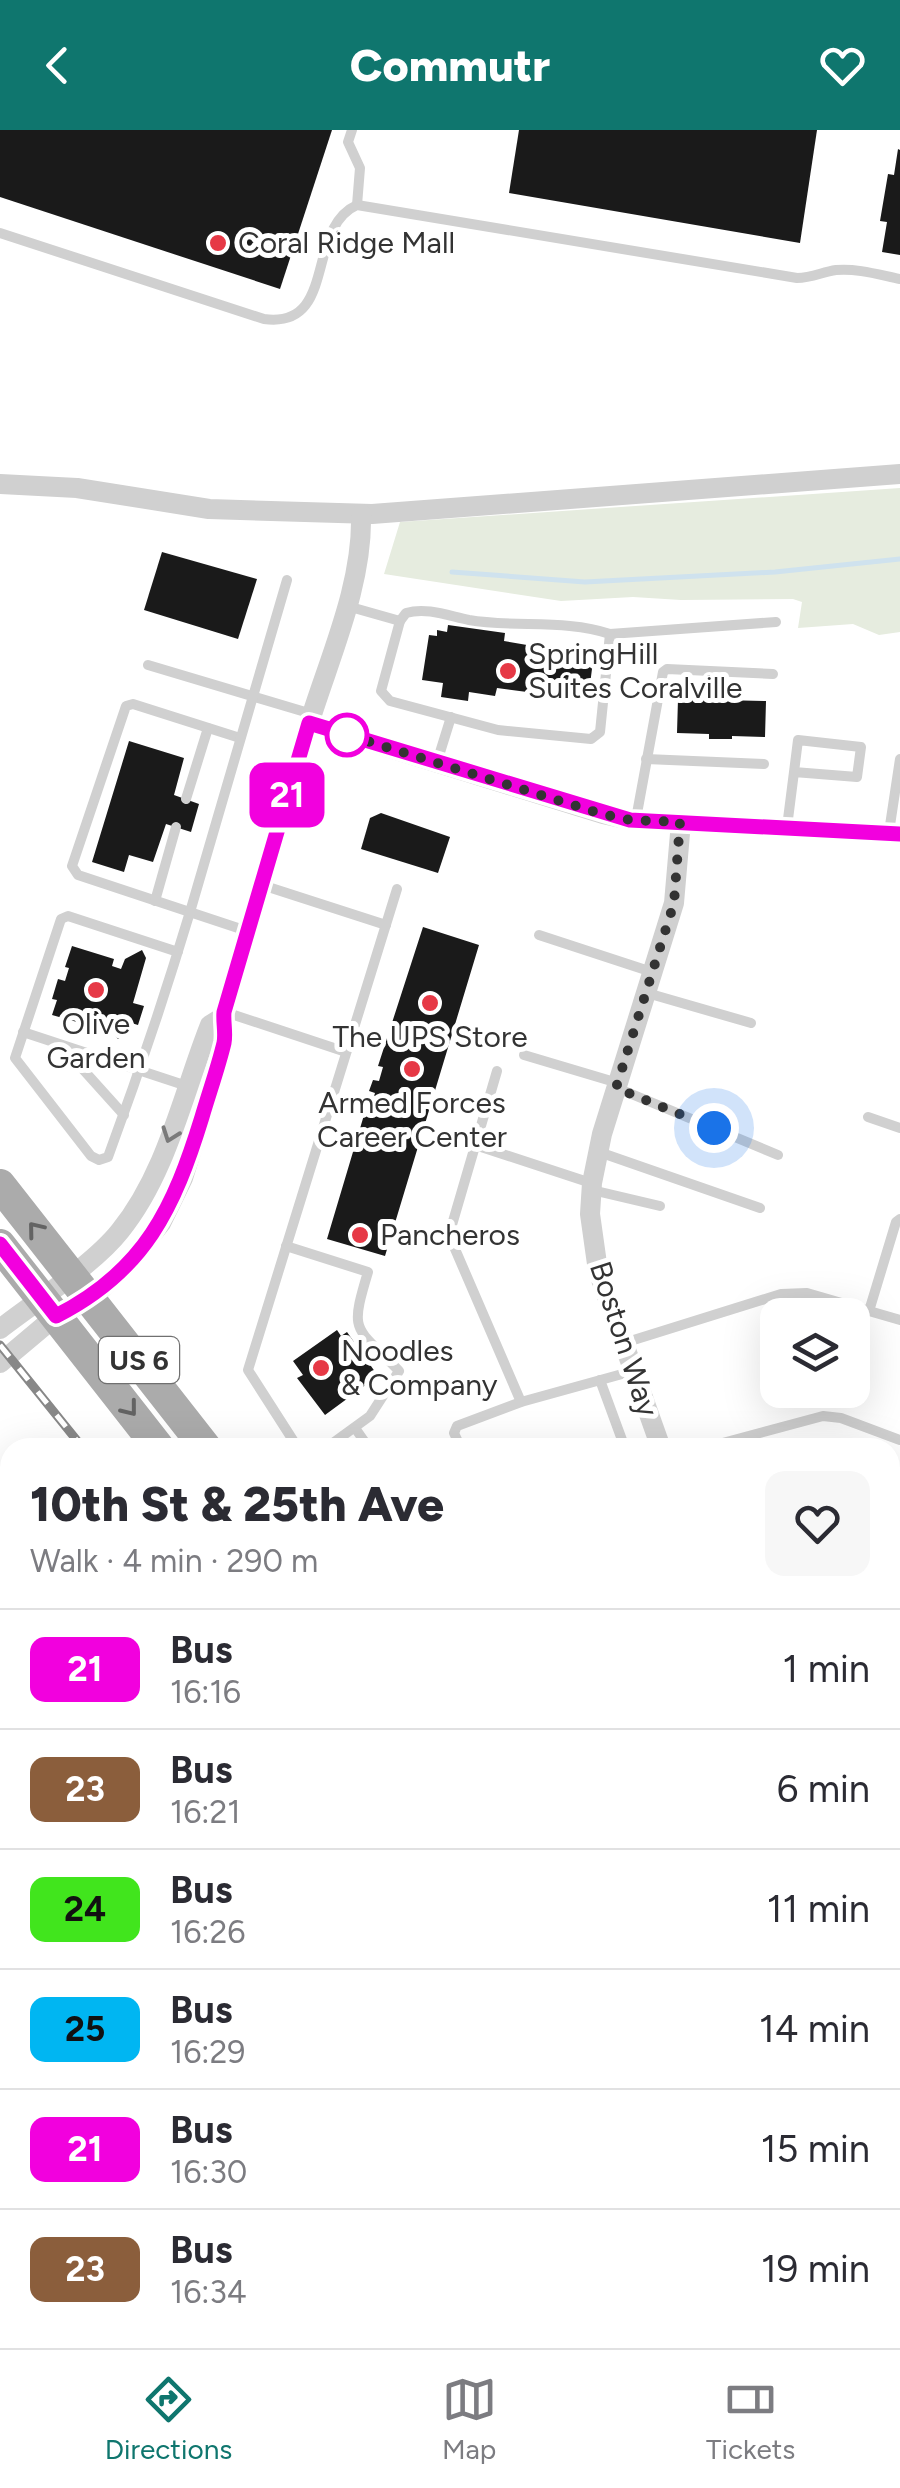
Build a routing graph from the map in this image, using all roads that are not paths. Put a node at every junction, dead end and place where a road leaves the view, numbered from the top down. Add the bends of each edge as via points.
1 (352, 130) edge
2 (357, 204) junction
3 (0, 232) edge
4 (900, 279) edge
5 (900, 474) edge
6 (0, 484) edge
7 (361, 514) junction
8 (287, 580) dead end
9 (346, 606) junction
10 (400, 621) junction
11 (776, 622) dead end
12 (610, 634) junction
13 (148, 664) dead end
14 (773, 674) dead end
15 (252, 696) junction
16 (451, 717) junction
17 (310, 718) junction
18 (208, 728) junction
19 (240, 738) junction
20 (646, 758) junction
21 (900, 759) edge
22 (437, 763) junction
23 (764, 764) dead end
24 (794, 772) junction
25 (899, 776) edge
26 (186, 800) dead end
27 (636, 820) junction
28 (680, 822) junction
29 (176, 827) dead end
30 (787, 827) junction
31 (894, 833) edge
32 (261, 885) junction
33 (397, 888) dead end
34 (155, 901) junction
35 (190, 912) junction
36 (386, 924) junction
37 (248, 932) junction
38 (539, 935) dead end
39 (178, 952) junction
40 (652, 972) junction
41 (646, 993) junction
42 (224, 1014) junction
43 (751, 1023) dead end
44 (23, 1032) junction
45 (60, 1044) junction
46 (346, 1052) junction
47 (524, 1054) dead end
48 (140, 1071) junction
49 (496, 1071) dead end
50 (186, 1086) junction
51 (617, 1086) junction
52 (124, 1115) junction
53 (868, 1118) dead end
54 (900, 1128) edge
55 (475, 1146) junction
56 (598, 1152) junction
57 (778, 1155) dead end
58 (0, 1185) edge
59 (592, 1187) junction
60 (660, 1206) dead end
61 (760, 1208) dead end
62 (900, 1218) edge
63 (0, 1244) edge
64 (286, 1246) junction
65 (81, 1286) junction
66 (769, 1298) edge
67 (822, 1298) edge
68 (760, 1301) edge
69 (49, 1307) junction
70 (870, 1308) edge
71 (870, 1311) edge
72 (900, 1320) edge
73 (0, 1329) edge
74 (624, 1344) junction
75 (0, 1363) edge
76 (634, 1371) junction
77 (600, 1380) junction
78 (521, 1402) junction
79 (355, 1428) junction
80 (152, 1438) edge
81 (198, 1438) edge
82 (292, 1438) edge
83 (340, 1438) edge
84 (362, 1438) edge
85 (456, 1438) edge
86 (621, 1438) edge
87 (657, 1438) edge
88 (741, 1438) edge
89 (895, 1438) edge

1 - 2 lane via 348,142 360,168
2 - 3 lane via 334,225 304,310 280,321
2 - 4 lane via 797,278 842,270
5 - 7 street
6 - 7 street via 76,488 209,509
7 - 9 street
8 - 15 lane
9 - 10 lane
9 - 17 street
10 - 12 lane via 406,613 428,611
10 - 16 lane via 383,696
11 - 12 lane
12 - 16 lane via 597,737 498,730
13 - 15 lane
14 - 20 lane via 663,672
15 - 17 lane
15 - 19 lane
16 - 22 lane
17 - 22 street
17 - 32 street
18 - 19 lane
18 - 26 lane
18 - 34 lane via 126,706 72,866 78,875
19 - 35 lane
20 - 23 lane
20 - 27 lane
21 - 25 lane
22 - 27 street
24 - 24 lane via 857,777 861,747 798,740
24 - 30 lane
25 - 31 lane
27 - 28 street
28 - 30 street
28 - 40 street, Boston Way via 674,903
29 - 34 lane
30 - 31 street
32 - 36 lane
32 - 37 street
33 - 36 lane
34 - 35 lane
35 - 37 lane
35 - 39 lane
36 - 46 lane
37 - 42 street
38 - 40 lane
39 - 44 lane via 64,916
39 - 48 lane
40 - 41 street, Boston Way
41 - 43 lane
41 - 51 street, Boston Way
42 - 46 lane
42 - 50 street via 210,1025
42 - 65 street via 225,1038 183,1178 161,1223 132,1259
44 - 45 lane
44 - 52 lane via 15,1058 91,1156 108,1157
45 - 48 lane
45 - 52 lane
46 - 64 lane
47 - 51 lane
48 - 50 lane
48 - 52 lane
49 - 55 lane
50 -> 65 street via 141,1202
51 - 56 street, Boston Way
51 - 57 lane
53 - 54 lane
55 - 59 lane
55 - 78 lane via 448,1235
56 - 59 street, Boston Way
56 - 61 lane
65 -> 58 main road, US 6
59 - 60 lane
59 - 74 street, Boston Way via 598,1270
62 - 70 lane
63 - 69 main road, US 6
64 - 79 lane via 368,1272 354,1317 358,1330 399,1371
64 - 82 lane via 248,1370
65 - 69 street
65 - 69 street
65 - 81 main road, US 6
66 - 67 lane
68 - 74 lane
69 - 73 street
69 - 75 street
69 -> 80 main road, US 6
71 - 72 lane
74 - 76 street, Boston Way
76 - 77 lane
76 - 87 street, Boston Way
77 - 78 lane
77 - 86 lane
78 - 85 lane via 457,1426
79 - 83 lane
79 - 84 lane
88 - 89 lane via 823,1416

